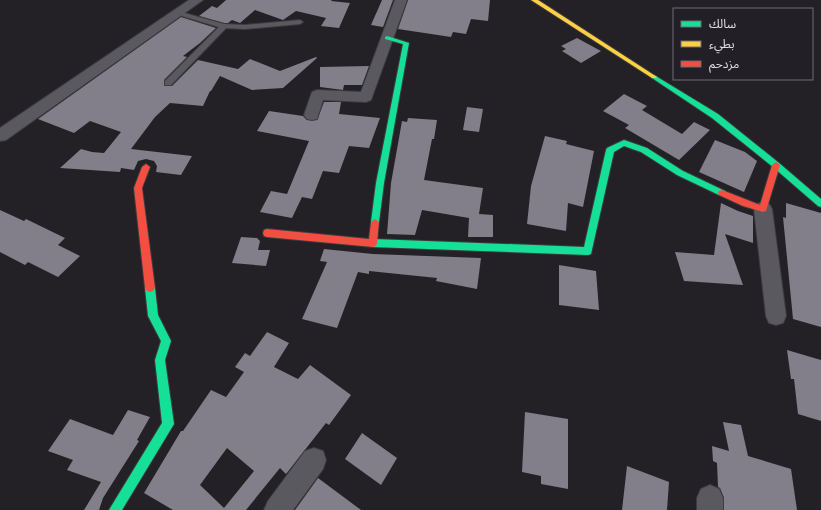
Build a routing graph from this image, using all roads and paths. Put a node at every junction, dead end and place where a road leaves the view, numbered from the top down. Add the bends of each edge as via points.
1 (197, 0) edge
2 (401, 0) edge
3 (534, 0) edge
4 (177, 13) junction
5 (300, 22) dead end
6 (224, 26) junction
7 (387, 38) junction
8 (168, 83) dead end
9 (312, 115) dead end
10 (0, 136) edge
11 (776, 165) junction
12 (146, 167) dead end
13 (821, 204) edge
14 (763, 209) junction
15 (267, 233) dead end
16 (373, 243) junction
17 (776, 316) dead end
18 (314, 460) dead end
19 (115, 510) edge
20 (277, 510) edge

1 - 4 street
2 - 7 street
3 - 11 street via 715,116
4 - 6 lane
4 - 10 street
5 - 6 lane via 245,27
6 - 8 lane
7 - 9 street via 366,97 316,94
7 - 16 street via 406,43 380,183
11 - 13 street
11 - 14 street
12 - 19 street via 138,188 152,316 166,341 160,360 168,424
14 - 16 street via 746,204 680,173 644,150 624,143 610,150 588,251
14 - 17 street
15 - 16 street
18 - 20 street

